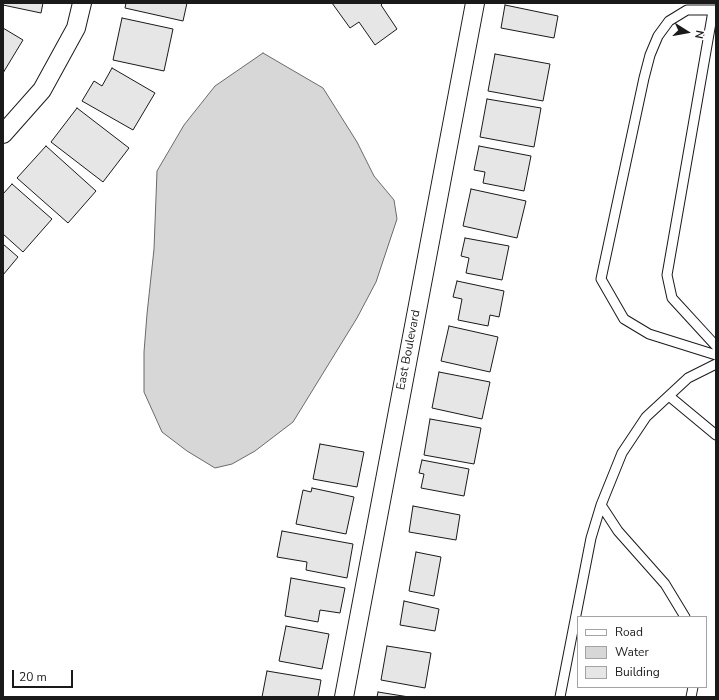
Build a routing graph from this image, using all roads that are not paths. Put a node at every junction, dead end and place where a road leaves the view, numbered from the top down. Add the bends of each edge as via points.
1 (82, 3) edge
2 (475, 3) edge
3 (714, 11) edge
4 (3, 134) edge
5 (716, 346) edge
6 (716, 355) edge
7 (716, 364) edge
8 (669, 396) junction
9 (716, 434) edge
10 (601, 505) junction
11 (684, 616) edge
12 (344, 697) edge
13 (560, 697) edge

1 - 4 street via 76,28 42,90
2 - 12 street, East Boulevard
3 - 5 lane via 667,275 672,298
3 - 6 lane via 687,10 669,21 658,36 644,78 601,279 624,319 648,334
7 - 8 lane via 688,378
8 - 9 lane
8 - 10 lane via 646,417 622,453
10 - 11 lane via 618,531 665,584
10 - 13 lane via 591,538

